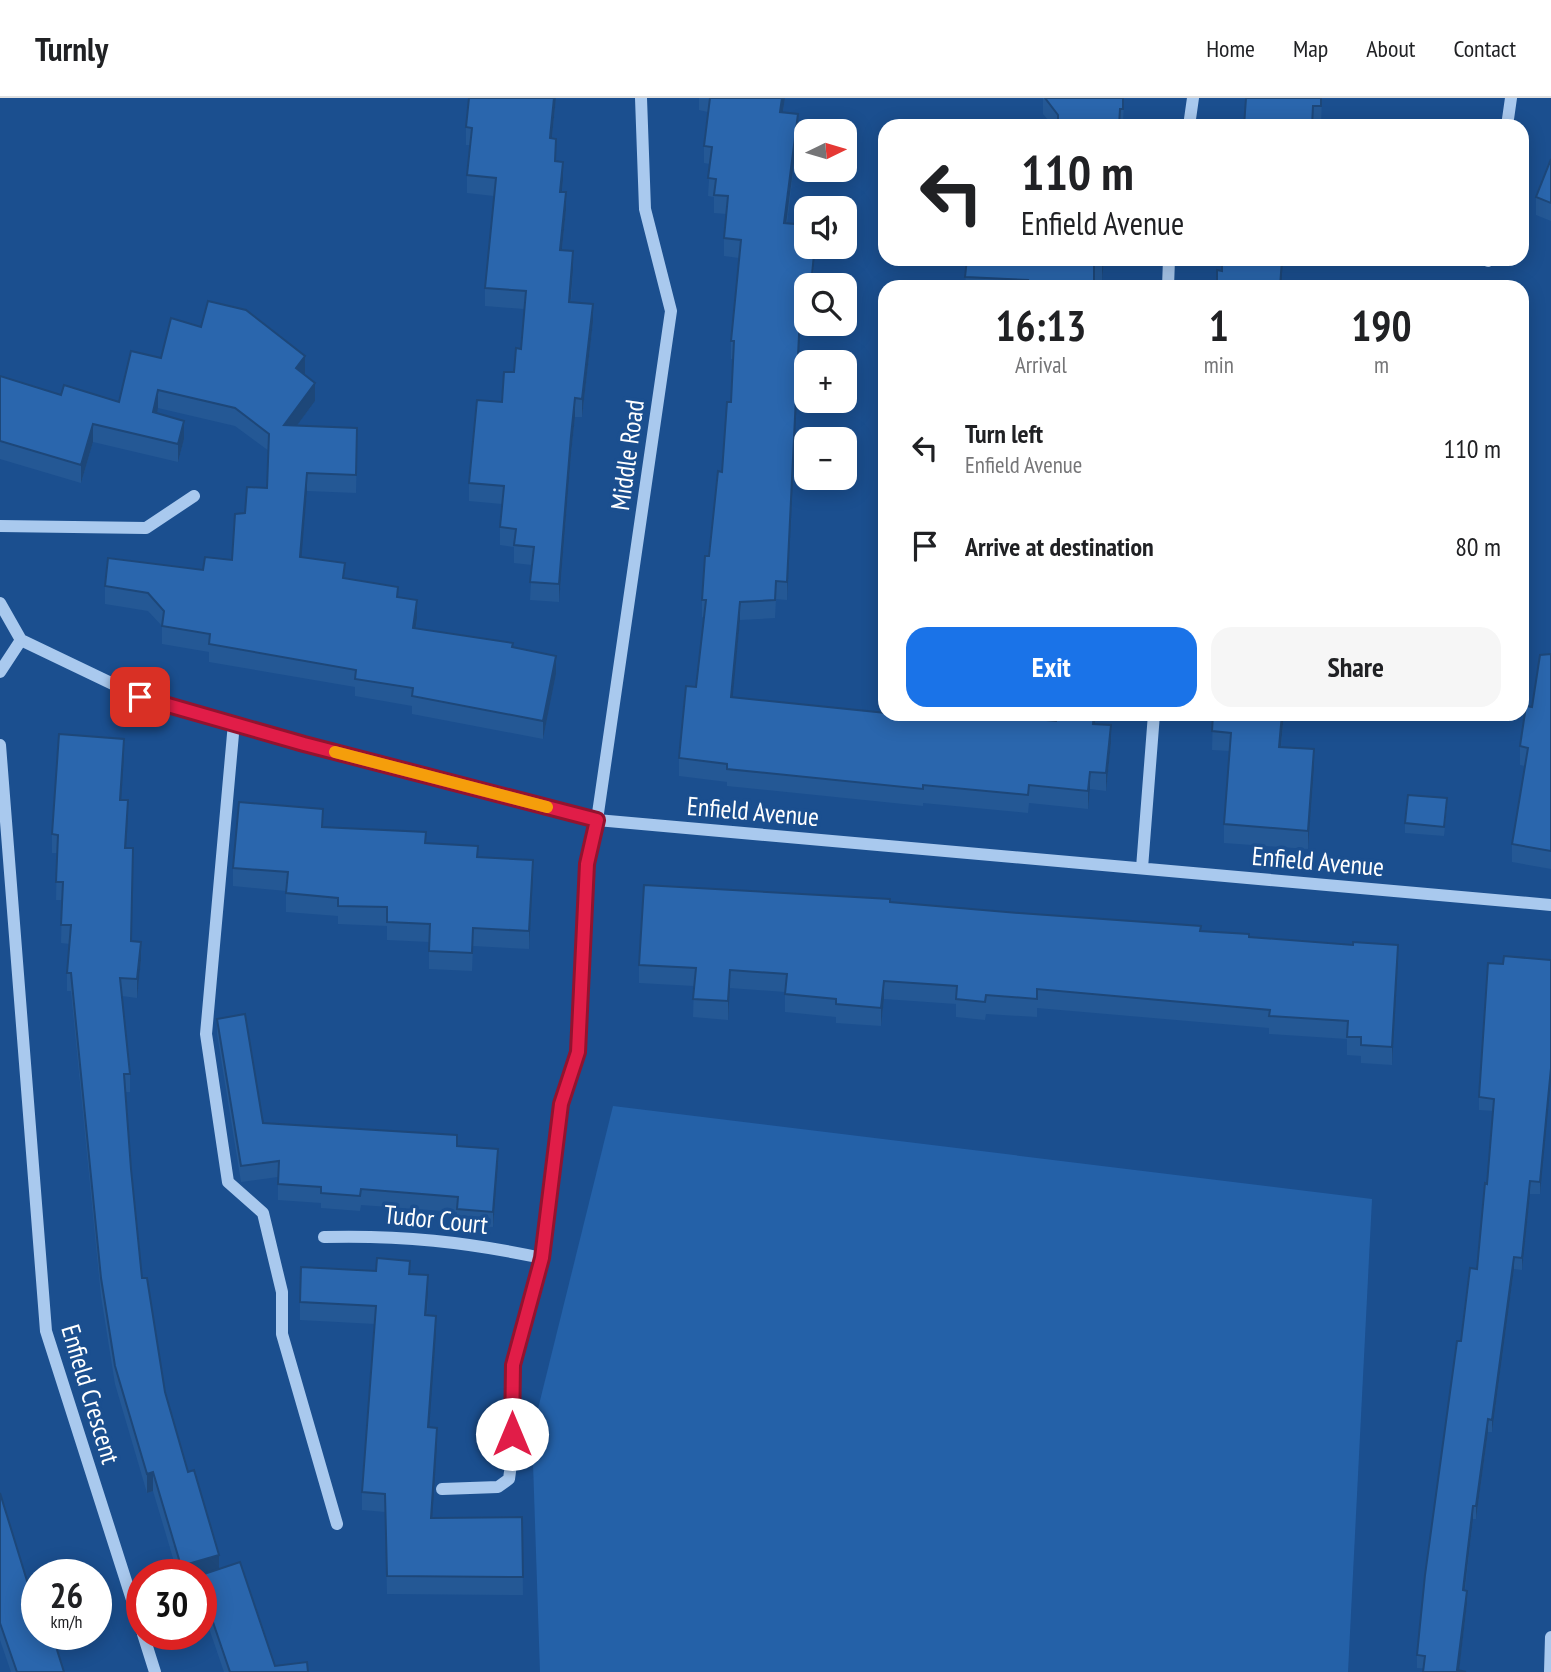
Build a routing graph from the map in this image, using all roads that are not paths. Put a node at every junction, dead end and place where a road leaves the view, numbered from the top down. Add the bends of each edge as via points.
1 (641, 98) edge
2 (1193, 98) edge
3 (1511, 98) edge
4 (1190, 119) edge
5 (1508, 119) edge
6 (194, 496) dead end
7 (0, 526) edge
8 (0, 603) edge
9 (21, 639) junction
10 (0, 672) edge
11 (1153, 721) edge
12 (234, 723) junction
13 (0, 745) edge
14 (597, 820) junction
15 (1142, 868) junction
16 (1551, 905) edge
17 (324, 1237) dead end
18 (542, 1258) junction
19 (442, 1489) dead end
20 (337, 1524) dead end
21 (126, 1583) edge
22 (1551, 1637) edge
23 (148, 1650) edge
24 (155, 1672) edge
25 (1550, 1672) edge

1 - 14 street, Middle Road via 645,209 671,312
2 - 4 street
3 - 5 street
6 - 7 street via 146,528
8 - 9 street
9 - 10 street
9 - 12 street, Enfield Avenue via 140,697
11 - 15 street
12 - 14 street, Enfield Avenue
12 - 20 street via 206,1034 228,1182 264,1213 282,1292 282,1334
13 - 21 street, Enfield Crescent via 46,1331
14 - 15 street, Enfield Avenue
14 - 18 street via 587,864 578,1052 552,1154
15 - 16 street, Enfield Avenue
17 - 18 street, Tudor Court via 422,1237
18 - 19 street via 513,1365 509,1479 498,1487
22 - 25 street
23 - 24 street, Enfield Crescent

